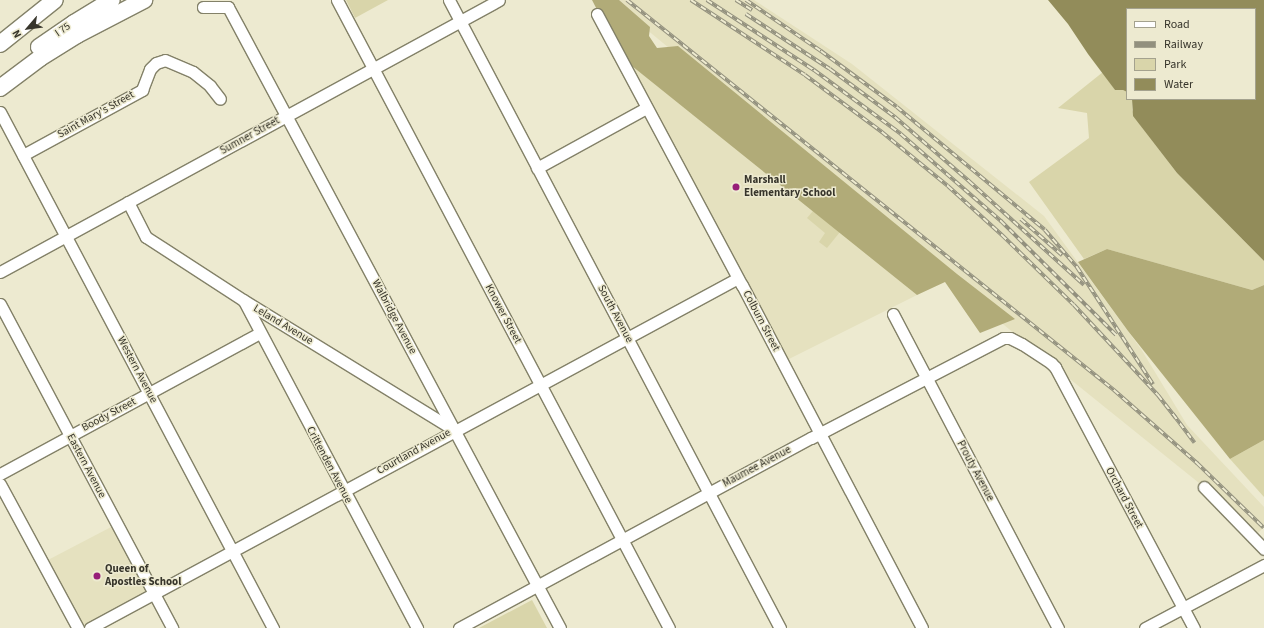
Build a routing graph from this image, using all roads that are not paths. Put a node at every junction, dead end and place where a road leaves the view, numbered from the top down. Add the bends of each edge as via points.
1 (55, 0) edge
2 (112, 0) edge
3 (144, 0) edge
4 (338, 0) edge
5 (449, 0) edge
6 (499, 0) edge
7 (203, 6) dead end
8 (597, 14) dead end
9 (460, 21) junction
10 (0, 44) edge
11 (374, 69) junction
12 (0, 81) edge
13 (0, 88) edge
14 (220, 99) dead end
15 (646, 108) junction
16 (0, 112) edge
17 (287, 116) junction
18 (23, 155) junction
19 (537, 168) junction
20 (128, 202) junction
21 (65, 237) junction
22 (0, 272) edge
23 (738, 278) junction
24 (243, 300) junction
25 (0, 304) edge
26 (892, 314) dead end
27 (260, 333) junction
28 (627, 338) junction
29 (1055, 367) joint
30 (926, 378) junction
31 (540, 384) junction
32 (149, 393) junction
33 (454, 430) junction
34 (820, 434) junction
35 (70, 436) junction
36 (0, 474) edge
37 (0, 484) edge
38 (1204, 487) dead end
39 (343, 491) junction
40 (710, 493) junction
41 (622, 540) junction
42 (1264, 549) edge
43 (232, 551) junction
44 (1264, 565) edge
45 (537, 585) junction
46 (154, 593) junction
47 (1183, 608) junction
48 (78, 628) edge
49 (90, 628) edge
50 (172, 628) edge
51 (273, 628) edge
52 (417, 628) edge
53 (459, 628) edge
54 (560, 628) edge
55 (669, 628) edge
56 (780, 628) edge
57 (922, 628) edge
58 (1058, 628) edge
59 (1145, 628) edge
60 (1194, 628) edge

1 - 10 highway
2 - 12 highway, I 75 / I 75 via 43,44
3 - 13 highway via 71,39
4 - 11 street, Knower Street
5 - 9 street, South Avenue
6 - 9 street, Sumner Street
7 - 17 street, Walbridge Avenue via 228,7
8 - 15 street, Colburn Street
9 - 11 street, Sumner Street
9 - 19 street, South Avenue
11 - 17 street, Sumner Street
11 - 31 street, Knower Street
14 - 18 street, Saint Mary's Street via 210,86 193,72 165,60 156,63 150,69 142,90
15 - 19 street
15 - 23 street, Colburn Street
16 - 18 street, Western Avenue
17 - 20 street, Sumner Street
17 - 33 street, Walbridge Avenue
18 - 21 street, Western Avenue
19 - 28 street, South Avenue
20 - 21 street, Sumner Street
20 - 24 street, Leland Avenue via 146,236
21 - 22 street, Sumner Street
21 - 32 street, Western Avenue
23 - 28 street, Courtland Avenue
23 - 34 street, Colburn Street
24 - 27 street, Crittenden Avenue
24 - 33 street, Leland Avenue
25 - 35 street, Eastern Avenue
26 - 30 street, Prouty Avenue
27 - 32 street, Boody Street
27 - 39 street, Crittenden Avenue
28 - 31 street, Courtland Avenue
28 - 40 street, South Avenue
29 - 30 street, Maumee Avenue via 1022,344 1010,338 1003,338
29 - 47 street, Orchard Street
30 - 34 street, Maumee Avenue
30 - 58 street, Prouty Avenue
31 - 33 street, Courtland Avenue
31 - 41 street, Knower Street
32 - 35 street, Boody Street
32 - 43 street, Western Avenue
33 - 39 street, Courtland Avenue
33 - 45 street, Walbridge Avenue
34 - 40 street, Maumee Avenue
34 - 57 street, Colburn Street
35 - 36 street, Boody Street
35 - 46 street, Eastern Avenue
37 - 48 street
38 - 42 street
39 - 43 street, Courtland Avenue
39 - 52 street, Crittenden Avenue
40 - 41 street, Maumee Avenue
40 - 56 street, South Avenue
41 - 45 street, Maumee Avenue
41 - 55 street, Knower Street
43 - 46 street, Courtland Avenue
43 - 51 street, Western Avenue
44 - 47 street
45 - 53 street, Maumee Avenue
45 - 54 street, Walbridge Avenue
46 - 49 street, Courtland Avenue
46 - 50 street, Eastern Avenue
47 - 59 street
47 - 60 street, Orchard Street

